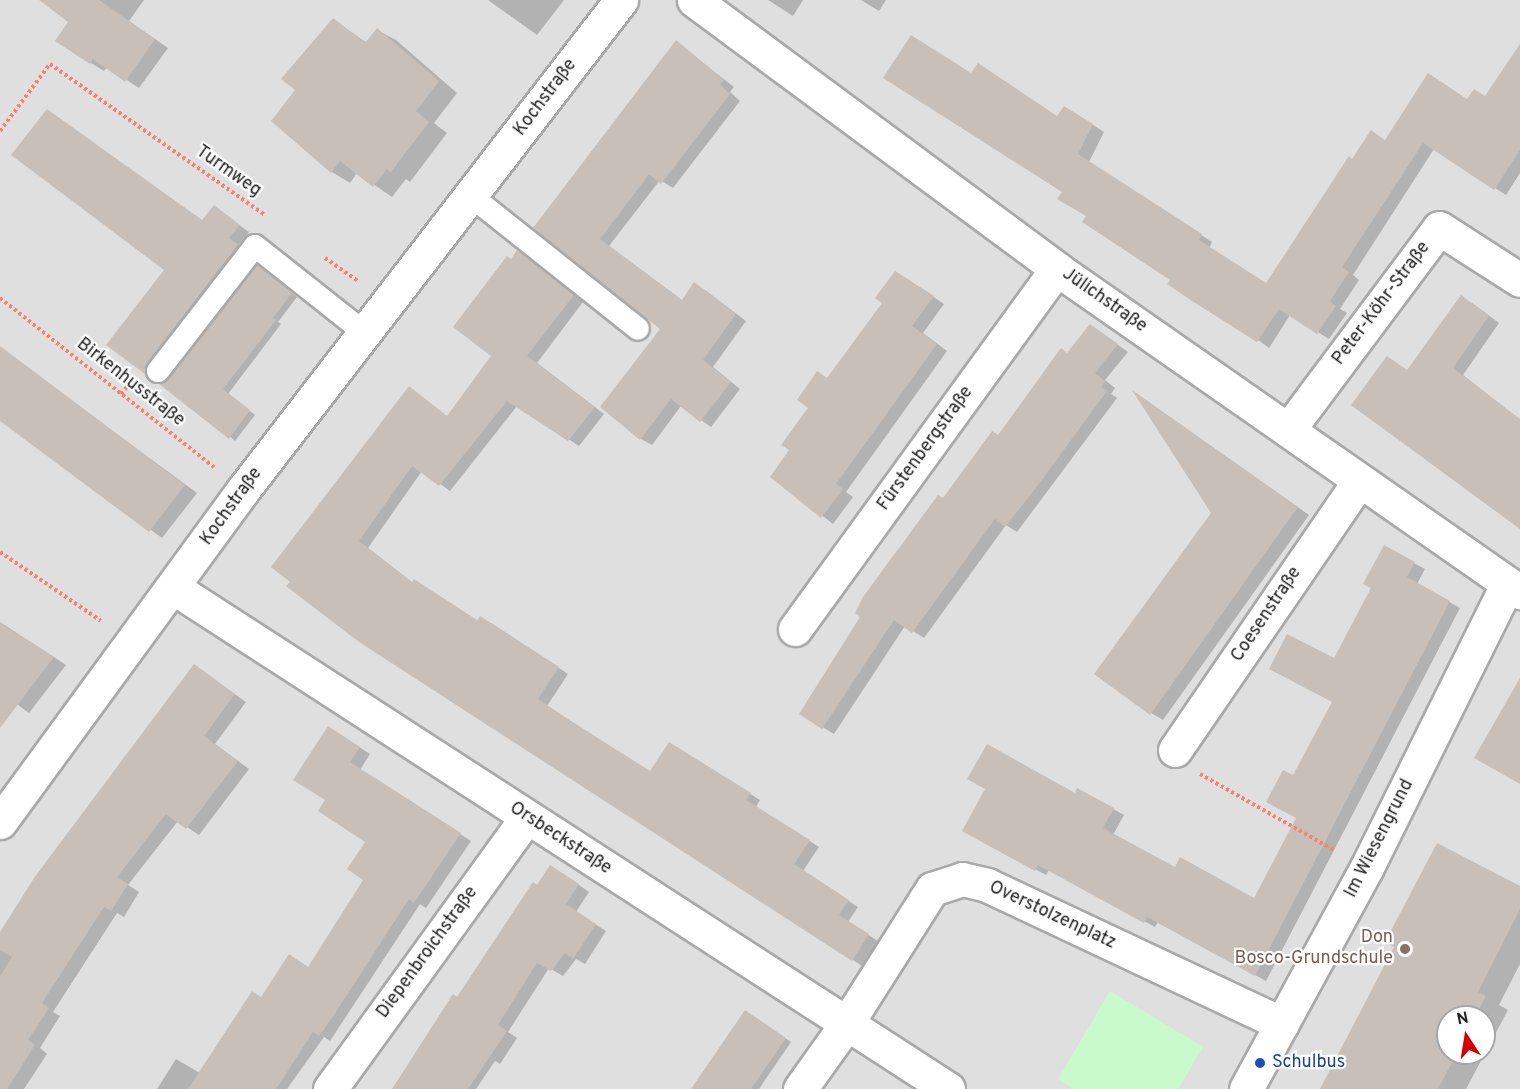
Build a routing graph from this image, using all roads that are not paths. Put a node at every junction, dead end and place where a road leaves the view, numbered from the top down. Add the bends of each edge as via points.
1 (621, 0) edge
2 (694, 0) edge
3 (471, 196) junction
4 (1057, 269) junction
5 (1520, 280) edge
6 (638, 329) dead end
7 (366, 334) junction
8 (158, 371) dead end
9 (1288, 430) junction
10 (1359, 481) junction
11 (174, 588) junction
12 (1513, 589) edge
13 (795, 629) dead end
14 (1175, 750) road end
15 (526, 818) junction
16 (0, 822) edge
17 (847, 1023) junction
18 (1282, 1024) junction
19 (330, 1089) edge
20 (800, 1089) edge
21 (948, 1089) edge
22 (1246, 1089) edge

1 - 3 street, Kochstraße
2 - 4 street, Jülichstraße
3 - 6 lane
3 - 7 street, Kochstraße
4 - 9 street, Jülichstraße
4 - 13 street, Fürstenbergstraße
5 - 9 street, Peter-Köhr-Straße via 1439,228
7 - 8 lane via 255,246
7 - 11 street, Kochstraße via 243,490
9 - 10 street, Jülichstraße
10 - 12 street, Jülichstraße
10 - 14 street, Coesenstraße
11 - 15 street, Orsbeckstraße
11 - 16 street, Kochstraße via 130,641
12 - 18 street, Im Wiesengrund
15 - 17 street, Orsbeckstraße
15 - 19 street, Diepenbroichstraße
17 - 18 street, Overstolzenplatz via 932,889 962,879 987,885
17 - 20 street, Overstolzenplatz
17 - 21 street, Orsbeckstraße
18 - 22 street, Im Wiesengrund

